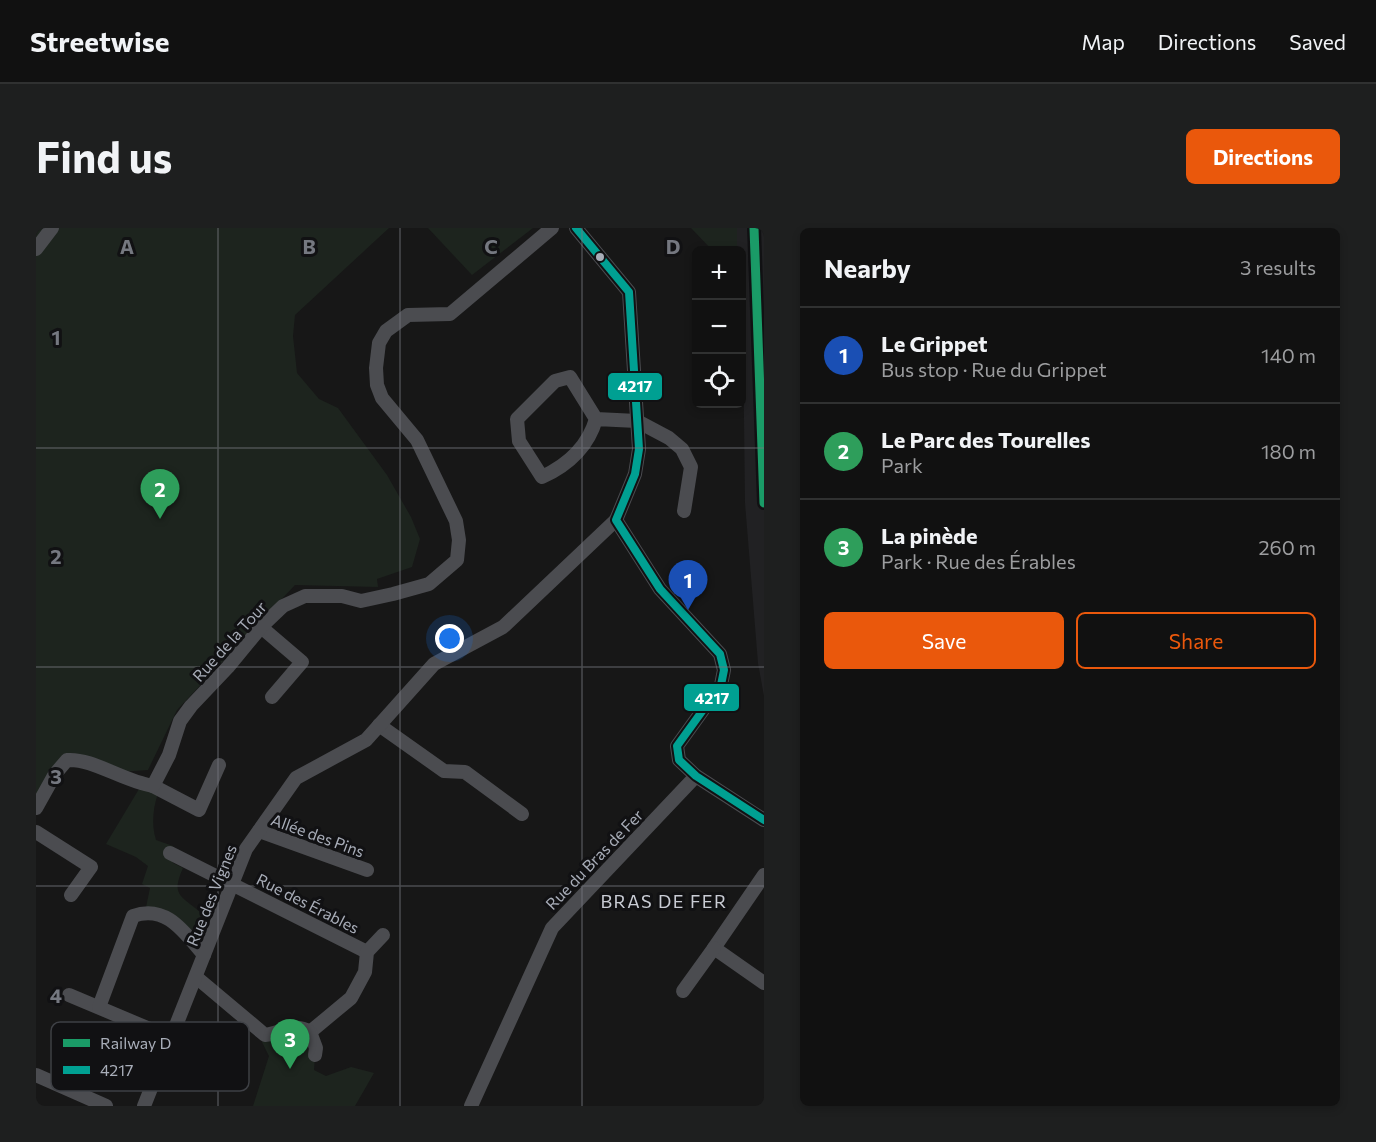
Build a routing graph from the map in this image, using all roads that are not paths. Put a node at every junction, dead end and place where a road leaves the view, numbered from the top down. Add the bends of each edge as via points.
1 (52, 228) edge
2 (552, 228) edge
3 (576, 228) edge
4 (36, 249) edge
5 (596, 419) junction
6 (637, 421) junction
7 (684, 511) dead end
8 (616, 520) junction
9 (261, 627) junction
10 (272, 697) dead end
11 (379, 726) junction
12 (219, 765) dead end
13 (696, 776) junction
14 (153, 786) junction
15 (36, 808) edge
16 (522, 814) dead end
17 (764, 820) edge
18 (259, 831) junction
19 (36, 832) edge
20 (170, 853) dead end
21 (367, 870) dead end
22 (764, 875) edge
23 (233, 883) junction
24 (71, 895) dead end
25 (383, 935) dead end
26 (714, 948) junction
27 (367, 952) junction
28 (204, 955) junction
29 (196, 977) junction
30 (764, 983) edge
31 (683, 992) dead end
32 (69, 995) dead end
33 (99, 1008) junction
34 (125, 1022) edge
35 (177, 1022) edge
36 (310, 1032) junction
37 (315, 1055) dead end
38 (36, 1076) edge
39 (51, 1082) edge
40 (71, 1091) edge
41 (150, 1091) edge
42 (106, 1106) edge
43 (144, 1106) edge
44 (471, 1106) edge

1 - 4 street
2 - 9 street, Rue de la Tour via 450,314 408,315 386,331 379,343 377,385 382,398 417,440 456,521 457,560 429,584 393,594 361,601 342,596 305,596 283,606
3 - 6 street via 629,292
5 - 5 street via 570,377 555,381 517,419 519,441 542,477 563,467 591,437
5 - 6 street
6 - 7 street via 682,449 691,467
6 - 8 street via 639,449 635,474
8 - 11 street, Rue des Vignes via 503,627 434,664
8 - 13 street via 660,590 720,654 724,670 721,685 677,746 679,760
9 - 10 street via 302,662
9 - 14 street, Rue de la Tour via 180,721
11 - 16 street via 444,771 465,772
11 - 18 street, Rue des Vignes via 366,740 296,778
12 - 14 street via 199,810
13 - 17 street
13 - 44 street, Rue du Bras de Fer via 552,928
14 - 15 street via 135,783 78,759 67,760
18 - 21 street, Allée des Pins
18 - 23 street, Rue des Vignes via 246,849
19 - 24 street via 91,867
20 - 23 street, Rue des Érables
22 - 26 street
23 - 27 street, Rue des Érables
23 - 28 street, Rue des Vignes
25 - 27 street, Rue des Érables
26 - 30 street
26 - 31 street
27 - 36 street, Rue des Érables via 365,972 351,998
28 - 29 street, Rue des Vignes
28 - 33 street via 175,922 161,914 145,912 133,916
29 - 35 street, Rue des Vignes
29 - 36 street via 265,1035 289,1027
32 - 33 street
33 - 34 street
36 - 37 street
38 - 39 street
40 - 42 street
41 - 43 street, Rue des Vignes

